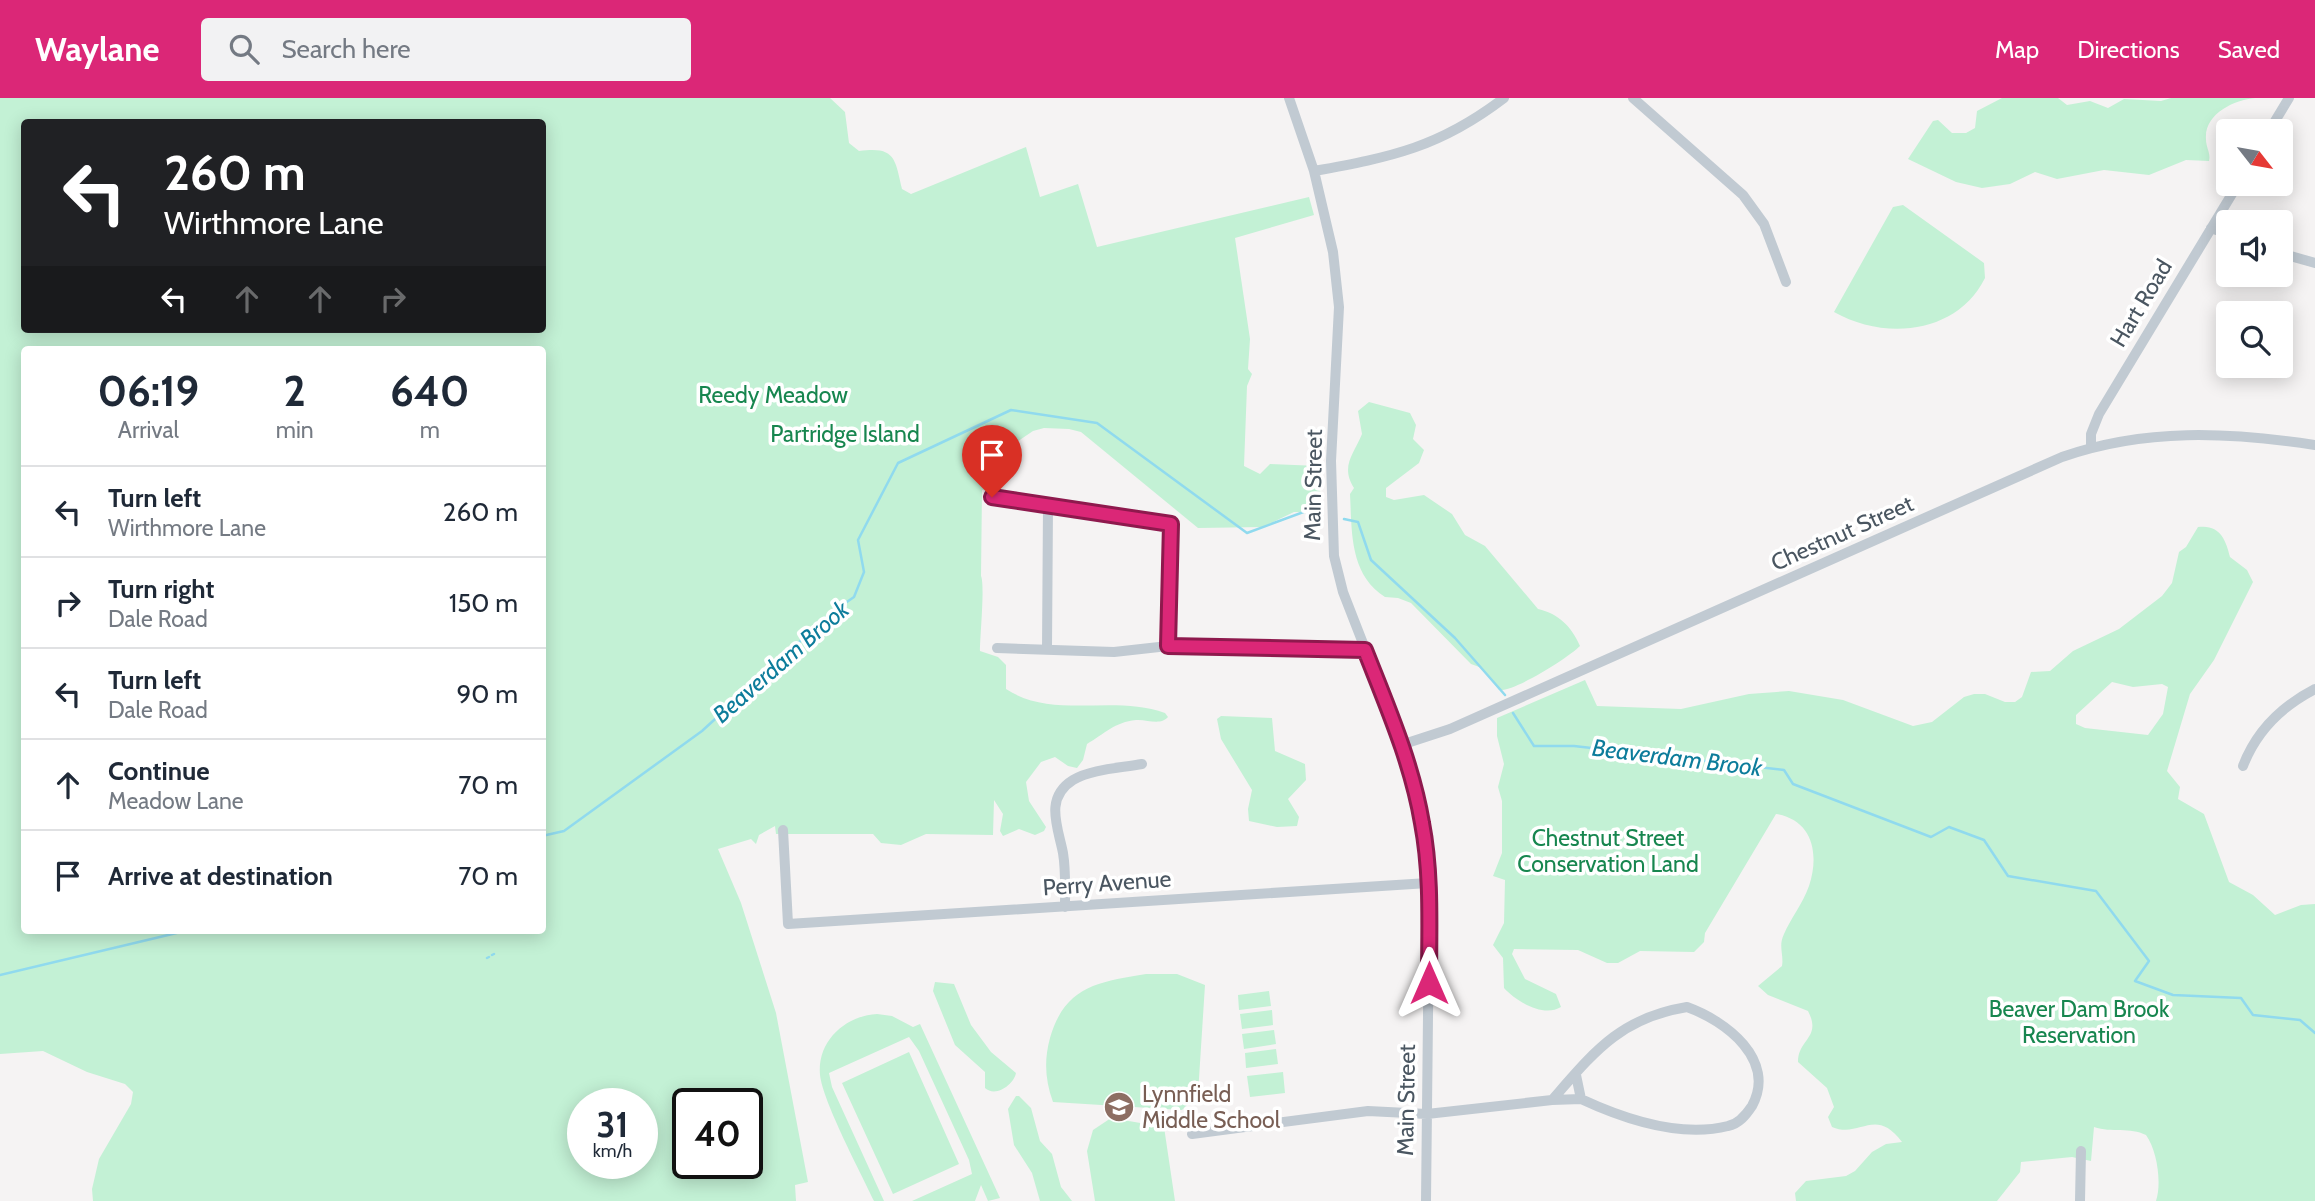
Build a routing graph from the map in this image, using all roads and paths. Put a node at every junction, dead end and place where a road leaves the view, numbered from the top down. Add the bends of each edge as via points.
1 (1289, 98) edge
2 (1504, 98) edge
3 (1633, 98) edge
4 (2289, 98) edge
5 (2276, 119) edge
6 (1314, 171) junction
7 (2231, 196) edge
8 (2211, 228) junction
9 (2216, 230) edge
10 (2293, 257) edge
11 (2315, 263) edge
12 (1786, 282) dead end
13 (2315, 445) edge
14 (2091, 447) junction
15 (992, 497) dead end
16 (1048, 506) junction
17 (1168, 646) junction
18 (997, 648) dead end
19 (1048, 649) junction
20 (1365, 650) junction
21 (2315, 689) edge
22 (1401, 745) junction
23 (1142, 764) dead end
24 (2243, 766) dead end
25 (783, 830) dead end
26 (1428, 883) junction
27 (1065, 907) junction
28 (1576, 1075) junction
29 (1581, 1099) junction
30 (1552, 1100) junction
31 (1427, 1114) junction
32 (1192, 1134) dead end
33 (2081, 1151) dead end
34 (1426, 1201) edge
35 (2080, 1201) edge

1 - 6 street, Main Street
2 - 6 street via 1446,137 1410,151
3 - 12 street via 1743,195 1764,224
4 - 5 street
6 - 20 street, Main Street via 1333,252 1339,307 1331,461 1334,556
7 - 8 street, Hart Road
8 - 9 street
8 - 14 street, Hart Road via 2099,414
10 - 11 street
13 - 14 street, Chestnut Street via 2190,433
14 - 22 street, Chestnut Street via 1450,729
15 - 16 street
16 - 17 street via 1171,524
16 - 19 street
17 - 19 street via 1114,652
17 - 20 street
18 - 19 street
20 - 22 street, Main Street
21 - 24 street via 2272,720 2250,748
22 - 26 street, Main Street via 1422,823
23 - 27 street via 1084,775 1058,796 1054,818 1063,854
25 - 27 street, Perry Avenue via 788,923
26 - 27 street, Perry Avenue
26 - 31 street, Main Street
28 - 29 street
28 - 29 street via 1609,1037 1633,1023 1687,1007 1728,1030 1748,1049 1760,1076 1758,1094 1748,1112 1728,1126 1693,1129 1651,1124
28 - 30 street
29 - 30 street
30 - 31 street
31 - 32 street via 1368,1111
31 - 34 street, Main Street
33 - 35 street

